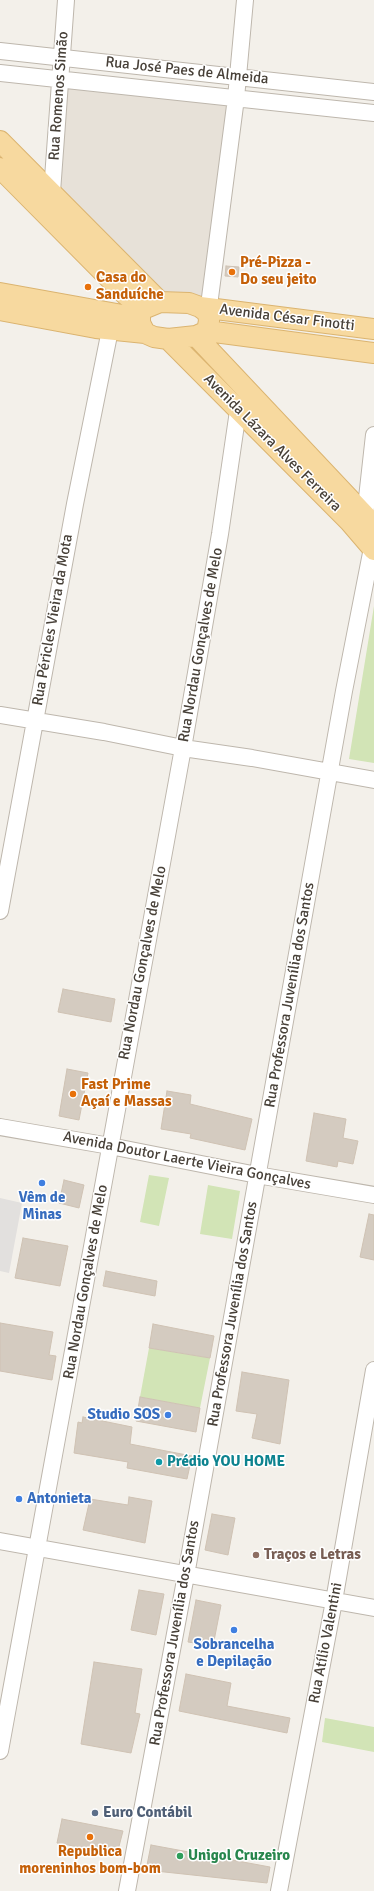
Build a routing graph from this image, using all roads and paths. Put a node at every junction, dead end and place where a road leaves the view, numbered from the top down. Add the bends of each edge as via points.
1 (66, 0) edge
2 (245, 0) edge
3 (0, 51) edge
4 (61, 57) junction
5 (0, 73) edge
6 (238, 76) junction
7 (60, 79) junction
8 (374, 92) edge
9 (236, 98) junction
10 (374, 113) edge
11 (0, 141) edge
12 (0, 168) edge
13 (52, 192) junction
14 (0, 293) edge
15 (0, 310) edge
16 (147, 316) junction
17 (204, 319) junction
18 (374, 329) edge
19 (110, 330) junction
20 (168, 339) junction
21 (374, 353) edge
22 (238, 411) junction
23 (374, 435) edge
24 (370, 521) edge
25 (373, 548) edge
26 (0, 715) edge
27 (35, 722) junction
28 (183, 748) junction
29 (330, 772) junction
30 (374, 780) edge
31 (0, 912) edge
32 (0, 1127) edge
33 (110, 1146) junction
34 (257, 1175) junction
35 (374, 1195) edge
36 (374, 1370) edge
37 (0, 1541) edge
38 (37, 1548) junction
39 (186, 1575) junction
40 (334, 1601) junction
41 (374, 1608) edge
42 (0, 1751) edge
43 (127, 1891) edge
44 (280, 1891) edge

1 - 4 street, Rua Romenos Simão
2 - 6 street
3 - 4 street, Rua José Paes de Almeida
4 - 6 street, Rua José Paes de Almeida
4 - 7 street, Rua Romenos Simão
5 - 7 street, Rua José Paes de Almeida
6 - 8 street, Rua José Paes de Almeida
6 - 9 street
7 - 9 street, Rua José Paes de Almeida
7 - 13 street, Rua Romenos Simão
9 - 10 street, Rua José Paes de Almeida
9 - 17 street
11 - 13 main road
12 - 16 main road
13 - 16 main road
14 - 16 main road
15 - 19 main road
16 - 17 main road via 189,303
16 - 19 main road
16 - 20 main road via 154,337
17 - 18 main road, Avenida César Finotti
17 - 20 main road
17 - 21 main road, Avenida César Finotti
17 - 24 main road, Avenida Lázara Alves Ferreira
19 - 27 street, Rua Péricles Vieira da Mota via 76,497
20 - 22 main road, Avenida Lázara Alves Ferreira
22 - 25 main road, Avenida Lázara Alves Ferreira
22 - 28 street, Rua Nordau Gonçalves de Melo via 220,534
23 - 24 street
25 - 29 street, Rua Professora Juvenília dos Santos
26 - 27 street
27 - 28 street via 104,732
27 - 31 street, Rua Péricles Vieira da Mota
28 - 29 street
28 - 33 street, Rua Nordau Gonçalves de Melo
29 - 30 street
29 - 34 street, Rua Professora Juvenília dos Santos
32 - 33 street, Avenida Doutor Laerte Vieira Gonçalves
33 - 34 street, Avenida Doutor Laerte Vieira Gonçalves
33 - 38 street, Rua Nordau Gonçalves de Melo
34 - 35 street, Avenida Doutor Laerte Vieira Gonçalves
34 - 39 street, Rua Professora Juvenília dos Santos
36 - 40 street, Rua Atílio Valentini
37 - 38 street
38 - 39 street
38 - 42 street, Rua Nordau Gonçalves de Melo
39 - 40 street
39 - 43 street, Rua Professora Juvenília dos Santos
40 - 41 street
40 - 44 street, Rua Atílio Valentini

